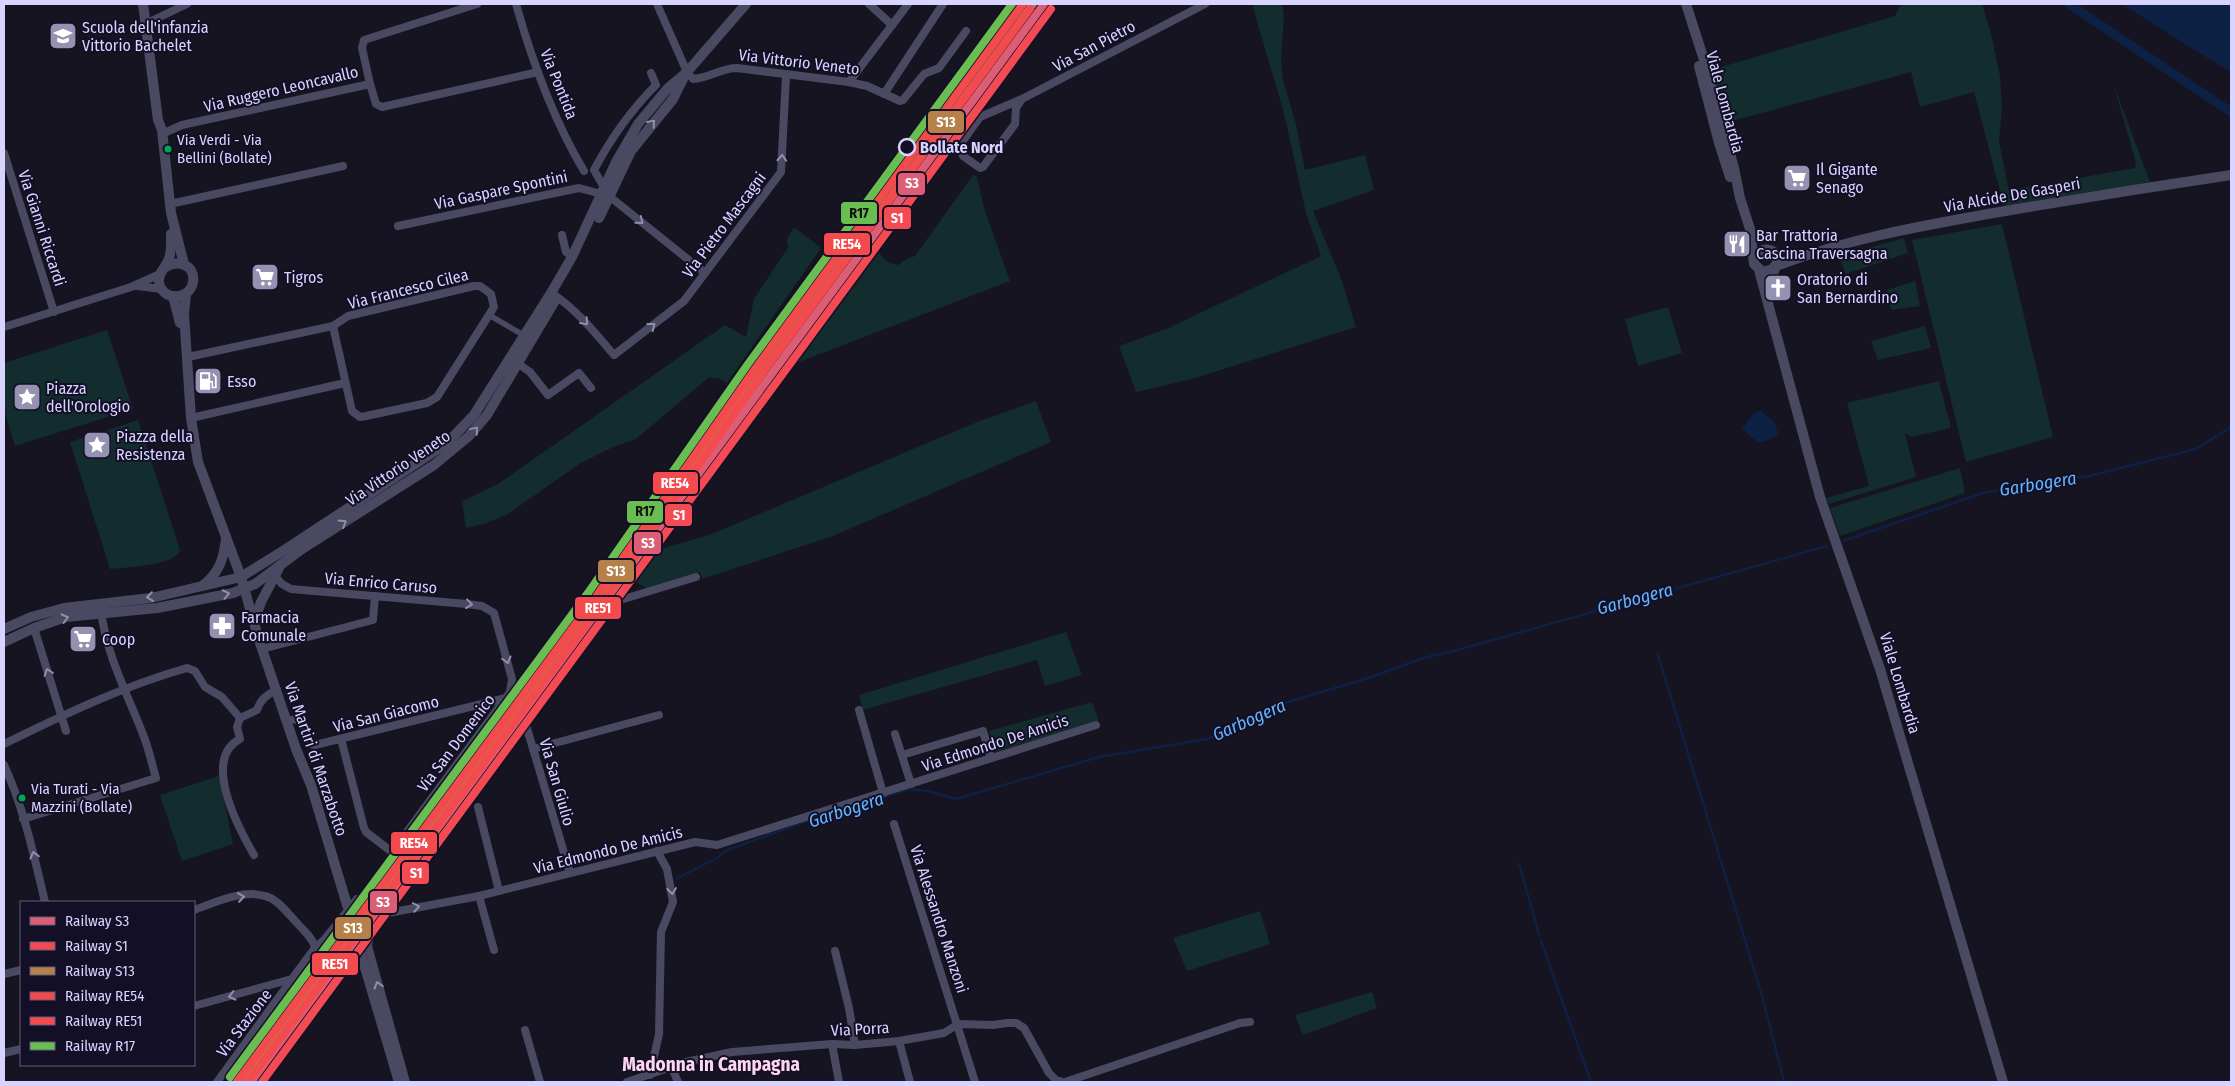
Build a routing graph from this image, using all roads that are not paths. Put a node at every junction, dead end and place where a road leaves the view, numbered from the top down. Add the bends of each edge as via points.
1 (143, 4) edge
2 (150, 4) edge
3 (187, 4) edge
4 (477, 4) edge
5 (516, 4) edge
6 (657, 4) edge
7 (746, 4) edge
8 (869, 4) edge
9 (908, 4) edge
10 (943, 4) edge
11 (1205, 4) edge
12 (1687, 8) edge
13 (149, 22) junction
14 (892, 25) junction
15 (966, 31) dead end
16 (538, 72) junction
17 (651, 72) dead end
18 (686, 72) junction
19 (786, 76) junction
20 (849, 82) junction
21 (370, 84) junction
22 (884, 94) junction
23 (1022, 99) junction
24 (162, 130) junction
25 (4, 153) edge
26 (343, 166) dead end
27 (584, 171) dead end
28 (2231, 175) edge
29 (605, 193) junction
30 (170, 208) junction
31 (398, 226) dead end
32 (1750, 229) junction
33 (562, 235) dead end
34 (1771, 251) junction
35 (573, 256) junction
36 (1754, 257) junction
37 (1800, 257) junction
38 (184, 264) junction
39 (1774, 268) junction
40 (1759, 270) junction
41 (162, 271) junction
42 (705, 273) junction
43 (133, 286) junction
44 (162, 289) junction
45 (186, 294) junction
46 (1766, 294) junction
47 (554, 295) junction
48 (172, 296) junction
49 (54, 312) junction
50 (489, 315) junction
51 (333, 326) junction
52 (4, 327) edge
53 (524, 336) junction
54 (188, 354) junction
55 (513, 361) junction
56 (345, 383) junction
57 (591, 388) dead end
58 (191, 418) junction
59 (226, 535) junction
60 (273, 574) junction
61 (241, 577) junction
62 (696, 577) dead end
63 (198, 588) junction
64 (245, 589) junction
65 (375, 596) junction
66 (101, 608) junction
67 (494, 613) joint
68 (254, 623) junction
69 (34, 628) junction
70 (4, 629) edge
71 (4, 642) edge
72 (262, 649) junction
73 (124, 689) junction
74 (277, 690) junction
75 (506, 698) junction
76 (859, 710) dead end
77 (659, 715) dead end
78 (61, 716) junction
79 (240, 718) junction
80 (288, 722) junction
81 (1096, 725) dead end
82 (66, 731) dead end
83 (895, 734) dead end
84 (342, 739) junction
85 (4, 744) edge
86 (533, 749) junction
87 (902, 755) junction
88 (991, 758) junction
89 (4, 765) edge
90 (911, 784) junction
91 (883, 793) junction
92 (478, 807) dead end
93 (24, 819) junction
94 (894, 824) dead end
95 (657, 850) junction
96 (254, 855) dead end
97 (570, 873) junction
98 (499, 891) junction
99 (479, 896) junction
100 (357, 898) dead end
101 (46, 901) edge
102 (347, 905) tunnel mouth
103 (195, 910) edge
104 (315, 948) junction
105 (494, 950) dead end
106 (835, 951) dead end
107 (361, 954) tunnel mouth
108 (20, 970) edge
109 (4, 974) edge
110 (292, 979) junction
111 (195, 1006) edge
112 (1250, 1022) dead end
113 (958, 1024) junction
114 (525, 1030) dead end
115 (899, 1041) junction
116 (832, 1044) junction
117 (855, 1045) junction
118 (20, 1049) edge
119 (4, 1054) edge
120 (672, 1068) junction
121 (650, 1075) junction
122 (217, 1082) edge
123 (399, 1082) edge
124 (406, 1082) edge
125 (540, 1082) edge
126 (627, 1082) edge
127 (678, 1082) edge
128 (839, 1082) edge
129 (910, 1082) edge
130 (974, 1082) edge
131 (1059, 1082) edge
132 (2003, 1082) edge

1 - 13 street
2 - 13 street
3 - 13 street
4 - 21 street via 364,40 362,48
5 - 16 street, Via Pontida
6 - 18 street
7 - 18 street
8 - 14 street
9 - 14 street
10 - 22 street
11 - 23 street, Via San Pietro
12 - 32 street, Viale Lombardia
13 - 24 street
14 - 20 street
15 - 22 street, Via Vittorio Veneto via 939,68 924,74 903,100
16 - 21 street, Via Ruggero Leoncavallo via 382,107 376,104
16 - 27 street, Via Pontida
17 - 29 street via 656,85 617,129 594,170
18 - 19 street, Via Vittorio Veneto via 693,79 732,68
18 - 29 street, Via Vittorio Veneto via 638,124
19 - 20 street, Via Vittorio Veneto
42 -> 19 street, Via Pietro Mascagni via 781,172
20 - 22 street, Via Vittorio Veneto
21 - 24 street, Via Ruggero Leoncavallo
23 - 23 street, Via San Pietro via 980,118 960,145 963,156 983,167 1015,124 1016,108
24 - 30 street
25 - 49 street, Via Gianni Riccardi
26 - 30 street
28 - 37 street, Via Alcide De Gasperi via 1913,227
29 - 31 street, Via Gaspare Spontini via 579,188
29 - 35 street, Via Vittorio Veneto
29 -> 42 street
29 - 47 street, Via Vittorio Veneto via 581,255
30 - 38 street
30 - 41 street via 172,249
32 - 34 street, Viale Lombardia
32 - 36 street, Viale Lombardia
33 - 35 street via 566,252
34 - 36 street via 1762,249
34 - 37 street, Via Alcide De Gasperi
34 - 39 street via 1777,259
35 - 47 street, Via Vittorio Veneto
36 - 40 street via 1754,264
37 - 39 street, Via Alcide De Gasperi
38 - 41 street via 173,263
38 - 45 street via 193,278
39 - 40 street via 1766,272
39 - 46 street, Viale Lombardia
40 - 46 street, Viale Lombardia
41 - 43 street
41 - 44 street via 159,282
47 -> 42 street, Via Pietro Mascagni via 583,318 614,355 684,301
43 - 44 street
43 - 49 street
44 - 48 street
45 - 48 street
45 - 54 street via 184,314
46 - 132 street, Viale Lombardia via 1820,497 1880,669
47 - 53 street, Via Vittorio Veneto
47 - 55 street, Via Vittorio Veneto
48 - 54 street
49 - 52 street
50 - 51 street, Via Francesco Cilea via 494,307 491,294 480,286 474,286 348,316
50 - 53 street
50 - 56 street, Via Francesco Cilea via 441,392 427,403 360,416 352,411
51 - 54 street, Via Francesco Cilea
51 - 56 street, Via Francesco Cilea
53 - 55 street, Via Vittorio Veneto
54 - 58 street, Via Martiri di Marzabotto
55 - 57 street via 530,372 548,395 579,373
60 -> 55 street, Via Vittorio Veneto via 281,564 455,450 487,416
55 - 61 street, Via Vittorio Veneto via 474,415 447,443
56 - 58 street
58 - 59 street, Via Martiri di Marzabotto via 200,470
59 - 61 street, Via Martiri di Marzabotto
59 - 63 street via 218,570
60 - 64 street, Via Vittorio Veneto
60 - 65 street, Via Enrico Caruso via 286,588
60 - 68 street
61 - 63 street, Via Vittorio Veneto
61 - 64 street, Via Martiri di Marzabotto
62 - 86 street, Via San Giulio via 617,601 526,725
63 -> 66 street, Via Vittorio Veneto
66 -> 64 street, Via Vittorio Veneto via 157,608
64 - 68 street, Via Martiri di Marzabotto
65 -> 67 street, Via Enrico Caruso via 482,606
65 - 72 street via 373,620
69 -> 66 street, Via Vittorio Veneto
66 - 70 street, Via Vittorio Veneto via 64,608
66 - 73 street via 107,642
67 -> 75 street, Via San Domenico via 512,679
68 - 72 street, Via Martiri di Marzabotto
69 - 71 street, Via Vittorio Veneto
78 -> 69 street
72 - 74 street, Via Martiri di Marzabotto
73 - 78 street
73 - 79 street via 187,668 195,671 205,687 222,697
73 - 93 street via 156,778
74 - 79 street via 260,702 257,710
74 - 80 street, Via Martiri di Marzabotto
75 - 84 street, Via San Giacomo
75 - 84 street, Via San Domenico via 392,852 364,828
76 - 91 street
77 - 86 street
78 - 82 street
78 - 85 street
79 - 96 street via 237,727 240,739 228,748 224,763 226,794 235,820
80 - 84 street, Via San Giacomo via 295,719 302,723 312,745
80 - 102 street, Via Martiri di Marzabotto via 311,785
81 - 88 street, Via Edmondo De Amicis
83 - 87 street
86 - 97 street, Via San Giulio
87 - 88 street via 984,731
87 - 90 street
88 - 90 street, Via Edmondo De Amicis
89 - 93 street
90 - 91 street, Via Edmondo De Amicis
91 - 95 street, Via Edmondo De Amicis via 717,845 695,842
92 - 98 street
101 -> 93 street
94 - 113 street, Via Alessandro Manzoni
95 - 97 street, Via Edmondo De Amicis
95 -> 121 street via 667,869 673,902 661,932 660,1028
97 - 98 street, Via Edmondo De Amicis
98 - 99 street, Via Edmondo De Amicis
99 - 105 street
124 -> 99 street, Via Edmondo De Amicis via 368,944 370,935 388,913
100 - 104 street, Via Stazione
103 -> 104 street via 229,898 265,896 287,912
104 - 110 street, Via Stazione
106 - 117 street
107 - 123 street
108 - 109 street
110 -> 111 street
110 - 122 street, Via Stazione
112 - 131 street, Via Porra
113 - 115 street, Via Porra via 944,1033
113 - 130 street, Via Alessandro Manzoni
113 - 131 street, Via Porra via 1021,1024 1049,1073
114 - 125 street
115 - 117 street, Via Porra
115 - 129 street
116 - 117 street, Via Porra
116 - 120 street, Via Porra via 732,1052
116 - 128 street
118 - 119 street
120 - 121 street, Via Porra
120 - 127 street
121 - 126 street, Via Porra

